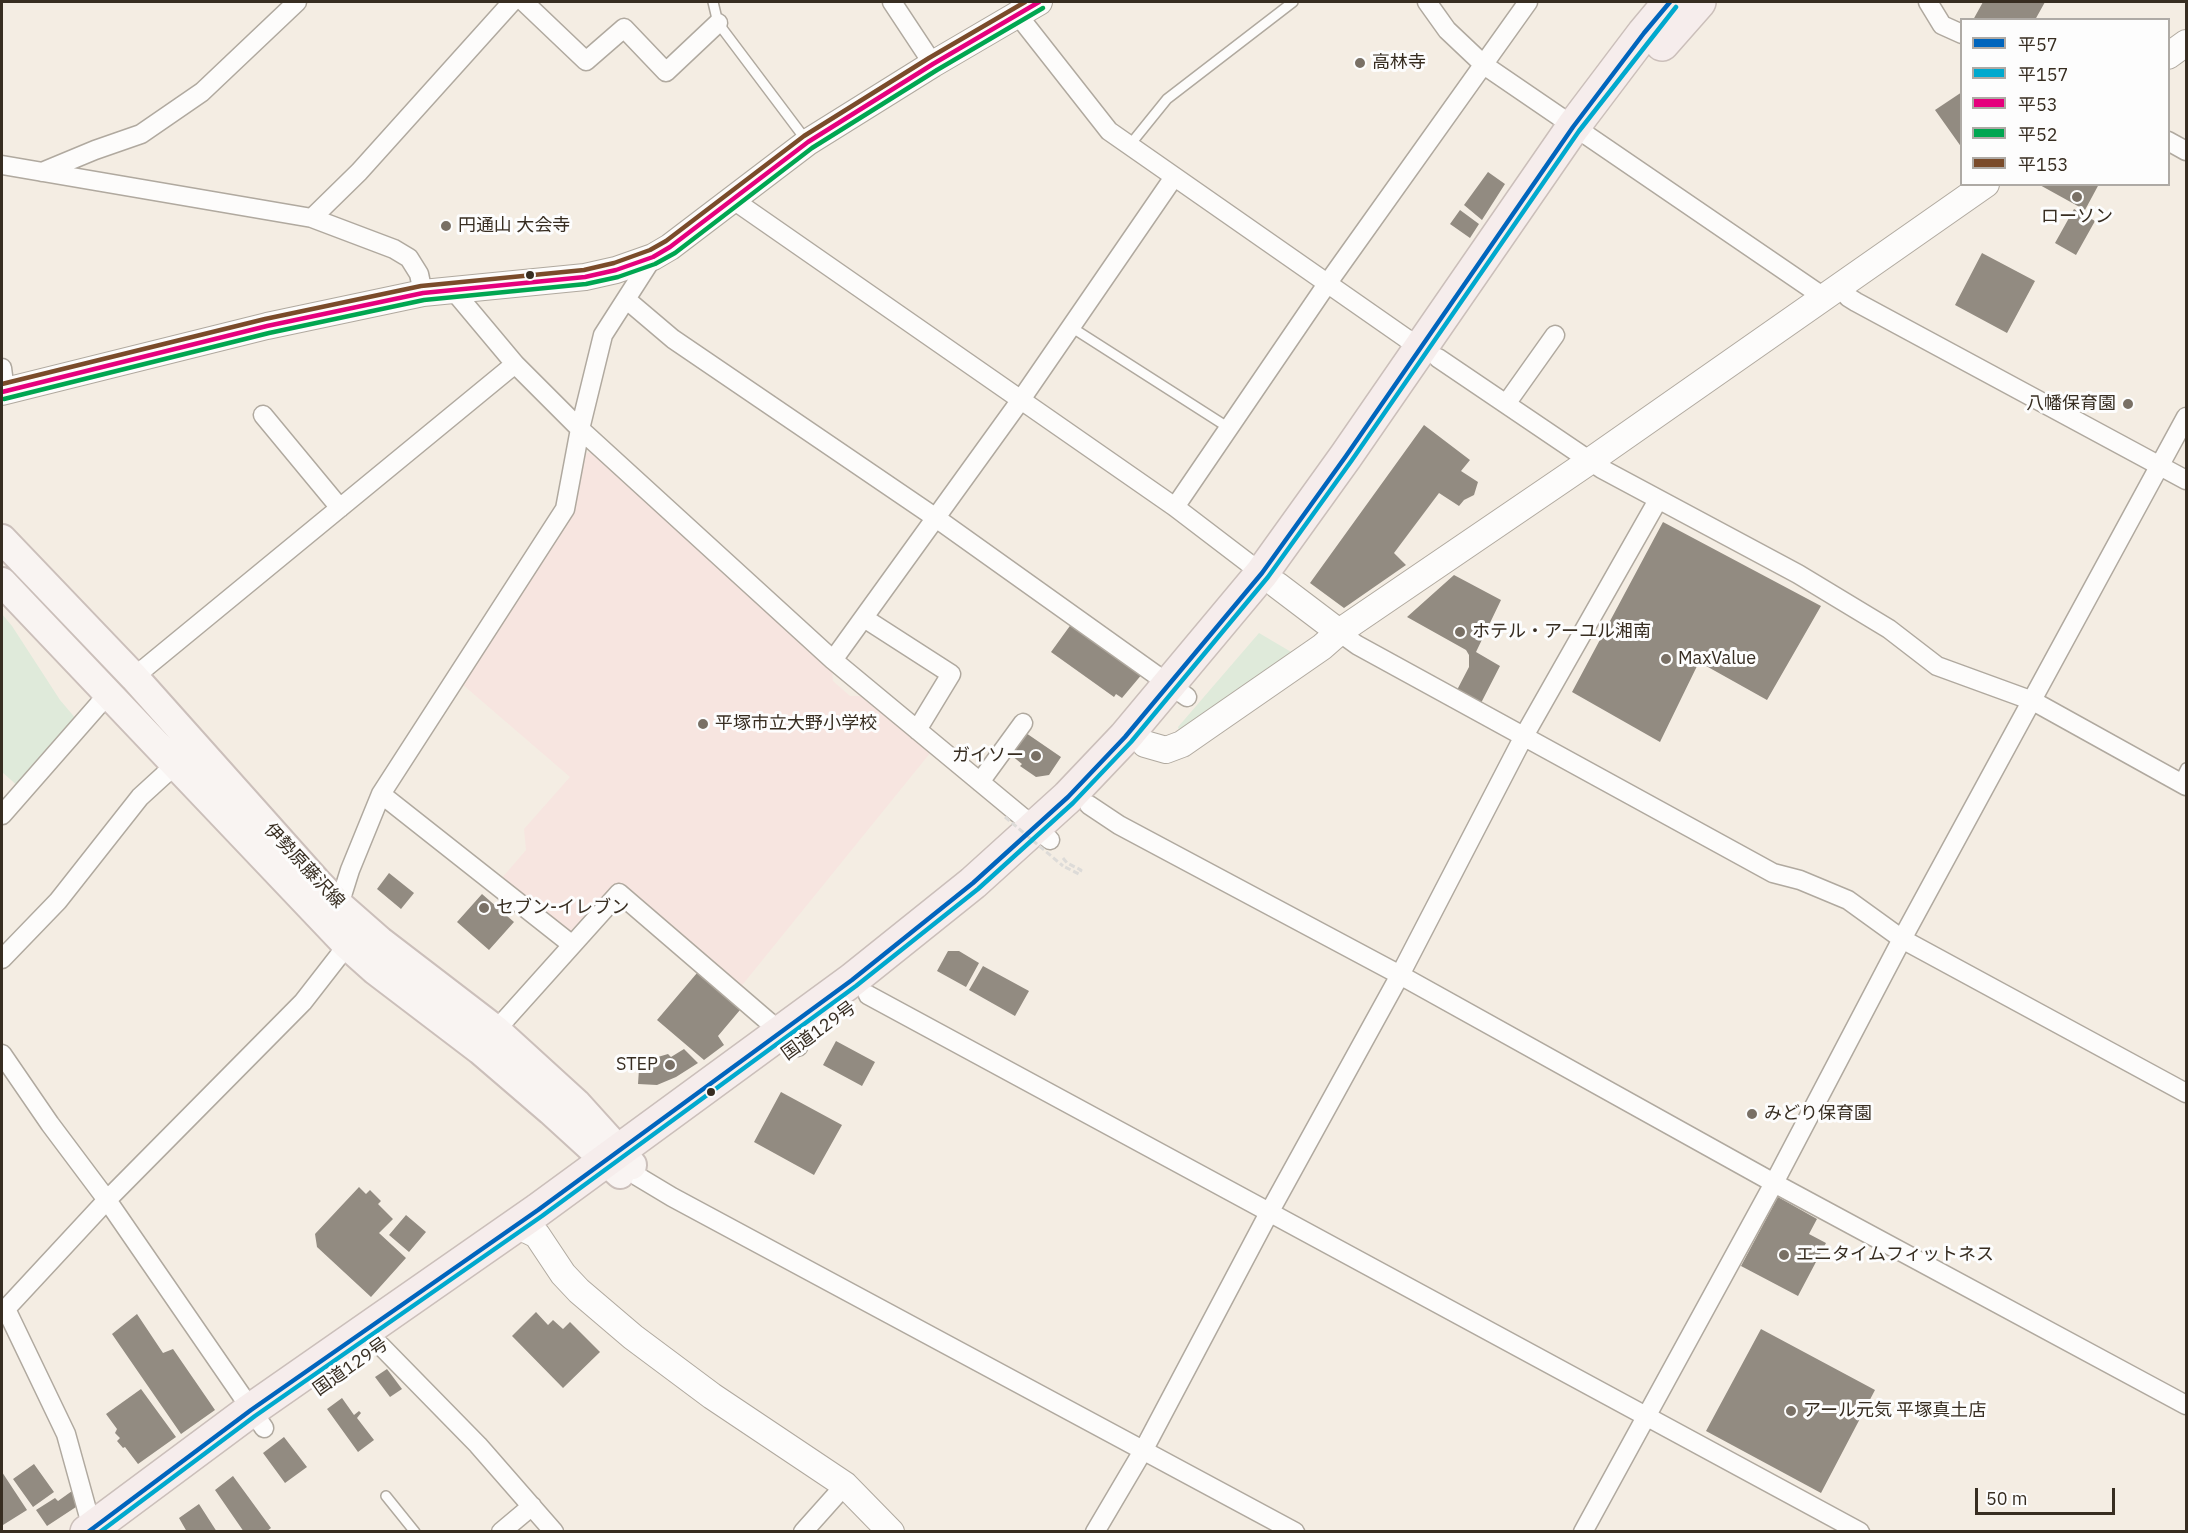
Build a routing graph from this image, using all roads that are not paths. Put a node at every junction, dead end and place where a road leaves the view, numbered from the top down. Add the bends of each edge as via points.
1 (297, 2) edge
2 (512, 2) edge
3 (524, 2) edge
4 (713, 2) edge
5 (892, 2) edge
6 (1039, 2) edge
7 (1293, 2) edge
8 (1427, 2) edge
9 (1528, 2) edge
10 (1670, 2) edge
11 (1699, 2) edge
12 (1929, 2) edge
13 (1017, 14) junction
14 (718, 23) junction
15 (1960, 33) edge
16 (2187, 43) edge
17 (2170, 55) edge
18 (933, 64) junction
19 (1484, 65) junction
20 (1582, 133) junction
21 (808, 142) junction
22 (2170, 142) edge
23 (1129, 146) junction
24 (2187, 151) edge
25 (2, 165) edge
26 (42, 172) junction
27 (1174, 177) junction
28 (1983, 186) edge
29 (732, 200) junction
30 (312, 218) junction
31 (653, 257) junction
32 (1327, 284) junction
33 (453, 290) junction
34 (1833, 292) junction
35 (423, 293) junction
36 (627, 300) junction
37 (1071, 327) junction
38 (1555, 335) dead end
39 (1429, 353) junction
40 (515, 364) junction
41 (3, 384) edge
42 (1020, 401) junction
43 (1506, 404) junction
44 (263, 415) dead end
45 (2187, 417) edge
46 (1229, 428) junction
47 (580, 429) junction
48 (1590, 461) junction
49 (2160, 465) junction
50 (2187, 480) edge
51 (1658, 500) junction
52 (1175, 507) junction
53 (340, 508) junction
54 (936, 518) junction
55 (2, 539) edge
56 (1270, 579) junction
57 (2, 582) edge
58 (864, 618) junction
59 (1339, 632) junction
60 (833, 660) junction
61 (134, 677) junction
62 (1178, 690) junction
63 (108, 694) junction
64 (2033, 701) junction
65 (1023, 723) dead end
66 (917, 730) junction
67 (1524, 736) junction
68 (1145, 744) junction
69 (175, 765) junction
70 (2184, 779) edge
71 (980, 782) junction
72 (381, 794) junction
73 (1089, 805) junction
74 (2, 815) edge
75 (1043, 842) junction
76 (339, 905) junction
77 (355, 935) junction
78 (1902, 939) junction
79 (571, 944) junction
80 (2, 959) edge
81 (1400, 975) junction
82 (868, 995) junction
83 (496, 1030) junction
84 (790, 1039) junction
85 (2, 1054) edge
86 (7, 1075) edge
87 (2187, 1093) edge
88 (623, 1165) junction
89 (1774, 1183) junction
90 (107, 1200) junction
91 (1270, 1211) junction
92 (530, 1223) junction
93 (4, 1311) edge
94 (381, 1346) junction
95 (2187, 1405) edge
96 (1648, 1416) junction
97 (257, 1419) junction
98 (1144, 1449) junction
99 (845, 1485) junction
100 (386, 1496) dead end
101 (532, 1506) junction
102 (99, 1531) edge
103 (415, 1532) edge
104 (501, 1532) edge
105 (555, 1532) edge
106 (803, 1532) edge
107 (891, 1532) edge
108 (1095, 1532) edge
109 (1296, 1532) edge
110 (1583, 1532) edge
111 (1860, 1532) edge

1 - 26 street via 202,92 141,134
2 - 30 street via 359,172
3 - 14 street via 586,61 624,28 666,72
4 - 14 lane
5 - 18 street
6 - 13 street
7 - 23 lane via 1167,99
8 - 19 street via 1447,30
9 - 19 street
10 - 20 highway, 国道129号 via 1644,33
11 - 20 highway, 国道129号
12 - 15 street via 1942,25
13 - 18 street
13 - 23 street via 1108,131
14 - 21 lane
16 - 17 street
18 - 21 street
19 - 20 street
19 - 32 street
20 - 34 street
20 - 39 highway, 国道129号
21 - 29 street
22 - 24 street
23 - 27 street
25 - 26 street
26 - 30 street
27 - 32 street
27 - 37 street
28 - 34 street
29 - 31 street
29 - 42 street
30 - 35 street via 409,258 419,274
31 - 33 street via 585,278
31 - 36 street
32 - 39 street
32 - 46 street
33 - 35 street
33 - 40 street
34 - 48 street
34 - 49 street
35 - 41 street
36 - 47 street via 603,335
36 - 54 street via 673,339
37 - 42 street
37 - 46 lane
38 - 43 street
39 - 43 street
39 - 56 highway, 国道129号
40 - 47 street
40 - 53 street
42 - 52 street
42 - 54 street
43 - 48 street
44 - 53 street
45 - 49 street
46 - 52 street
47 - 60 street
47 - 72 street via 565,509
48 - 51 street
48 - 59 street
49 - 50 street
49 - 64 street
51 - 64 street via 1798,574 1889,629 1938,666
51 - 67 street
52 - 56 street
53 - 61 street
54 - 58 street
54 - 62 street
55 - 61 main road, 伊勢原藤沢線
56 - 59 street
56 - 62 highway, 国道129号
57 - 63 main road, 伊勢原藤沢線
58 - 60 street
58 - 66 street via 951,674
59 - 67 street
59 - 68 street via 1182,744 1166,750
60 - 66 street
61 - 76 main road, 伊勢原藤沢線
62 - 68 highway, 国道129号
62 - 75 highway, 国道129号 via 1068,797
63 - 69 main road, 伊勢原藤沢線
63 - 74 street
64 - 70 street
64 - 78 street
65 - 71 street
66 - 71 street
67 - 78 street via 1773,873 1848,900
67 - 81 street
68 - 73 highway, 国道129号
69 - 77 main road, 伊勢原藤沢線
69 - 80 street via 140,797 58,901
71 - 75 street
72 - 76 street
72 - 79 street
73 - 75 highway, 国道129号
73 - 81 street via 1119,825
75 - 82 highway, 国道129号
75 - 84 highway, 国道129号 via 973,883 852,980
76 - 77 main road, 伊勢原藤沢線
77 - 83 main road, 伊勢原藤沢線 via 380,941
77 - 88 main road, 伊勢原藤沢線 via 375,970
77 - 90 street via 303,1002
78 - 87 street
78 - 89 street
79 - 83 street
79 - 84 street via 619,892
81 - 89 street
81 - 91 street
82 - 84 highway, 国道129号
82 - 91 street
83 - 88 main road, 伊勢原藤沢線 via 576,1103
84 - 88 highway, 国道129号
85 - 86 street
86 - 90 street
88 - 92 highway, 国道129号
88 - 98 street via 672,1197
89 - 95 street
89 - 96 street
90 - 93 street
90 - 97 street
91 - 96 street
91 - 98 street
92 - 94 highway, 国道129号
92 - 97 highway, 国道129号
92 - 99 street via 579,1292 633,1337 712,1396
93 - 102 street via 66,1434
94 - 97 highway, 国道129号
94 - 101 street
96 - 110 street
96 - 111 street
97 - 102 highway, 国道129号
98 - 108 street
98 - 109 street
99 - 106 street
99 - 107 street
100 - 103 lane
101 - 104 street
101 - 105 street

